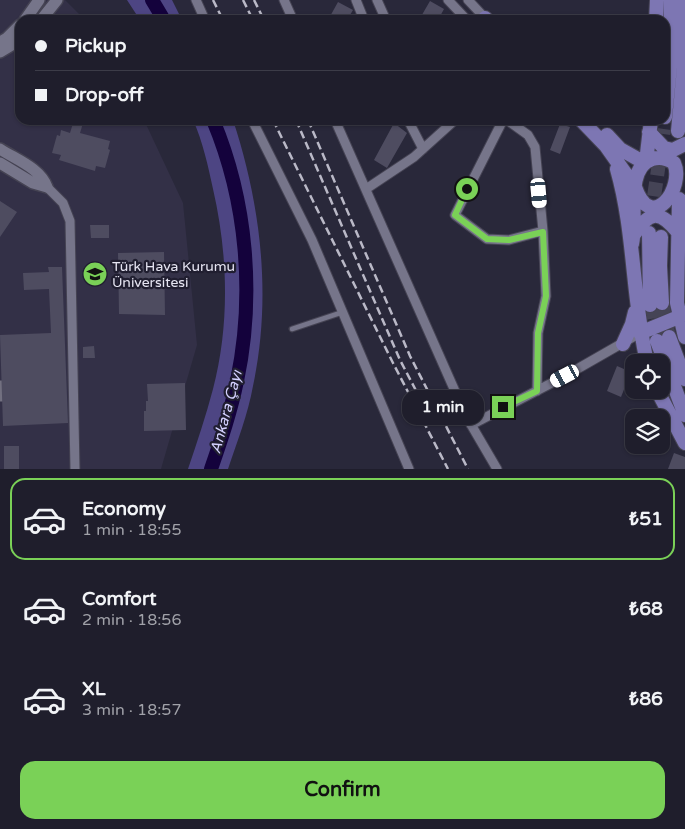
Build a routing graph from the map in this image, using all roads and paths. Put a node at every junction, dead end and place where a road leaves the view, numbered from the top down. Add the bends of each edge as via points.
1 (196, 0) edge
2 (284, 0) edge
3 (356, 0) edge
4 (377, 0) edge
5 (448, 0) edge
6 (468, 0) edge
7 (657, 0) edge
8 (671, 0) edge
9 (684, 0) edge
10 (52, 1) edge
11 (36, 4) edge
12 (28, 15) edge
13 (44, 15) edge
14 (44, 15) edge
15 (203, 15) edge
16 (291, 15) edge
17 (362, 15) edge
18 (384, 15) edge
19 (462, 15) edge
20 (482, 15) edge
21 (656, 15) edge
22 (15, 31) edge
23 (0, 42) edge
24 (15, 43) edge
25 (0, 52) edge
26 (670, 67) edge
27 (670, 117) tunnel mouth
28 (254, 125) edge
29 (337, 125) edge
30 (411, 125) edge
31 (449, 125) edge
32 (502, 125) edge
33 (513, 125) edge
34 (586, 125) edge
35 (598, 125) edge
36 (650, 131) edge
37 (685, 144) edge
38 (606, 146) junction
39 (0, 149) edge
40 (423, 149) junction
41 (685, 151) edge
42 (646, 162) junction
43 (0, 163) edge
44 (681, 166) edge
45 (635, 187) junction
46 (47, 188) junction
47 (366, 189) junction
48 (682, 198) edge
49 (677, 231) junction
50 (543, 232) junction
51 (644, 237) junction
52 (681, 292) edge
53 (650, 304) junction
54 (343, 312) junction
55 (683, 316) edge
56 (292, 329) dead end
57 (640, 333) junction
58 (685, 338) edge
59 (623, 344) junction
60 (645, 354) edge
61 (685, 379) edge
62 (537, 391) junction
63 (662, 399) edge
64 (685, 415) edge
65 (471, 425) junction
66 (685, 443) edge
67 (75, 469) edge
68 (408, 469) edge
69 (496, 469) edge

1 - 15 street
2 - 16 street
3 - 17 street
4 - 18 street
5 - 19 street
6 - 20 street
7 - 21 main road
8 - 26 main road
9 - 27 main road via 684,68
10 - 13 street
11 - 12 street
11 - 14 street via 44,7
22 - 23 street
24 - 25 street
28 - 54 street via 312,240
29 - 47 street
30 - 40 street
31 - 40 street
32 - 50 street via 455,215 487,239 509,240
33 - 50 street via 528,135 535,147
34 - 38 main road
35 - 42 main road via 620,149
36 - 37 main road via 664,148 673,150
36 - 42 main road
38 - 45 main road
38 - 51 main road
39 - 46 street via 35,171
40 - 47 street
41 - 44 main road
42 - 44 main road via 659,158
42 - 45 main road via 637,172
43 - 46 street
44 - 48 main road
45 - 48 main road via 643,201 657,208
45 - 51 main road
46 - 67 street via 63,203 70,221
47 - 65 street
48 - 49 main road
49 - 51 main road via 669,222 654,215 647,217
49 - 52 main road
50 - 62 street via 546,296 538,333
51 - 53 main road
51 - 53 main road via 660,266
52 - 55 main road via 677,303
53 - 57 main road
53 - 59 main road via 632,324
54 - 56 lane
54 - 68 street
55 - 57 main road
55 - 58 main road
57 - 59 street
57 - 60 main road
59 - 62 street
61 - 64 main road via 663,339
62 - 65 street
63 - 66 main road
65 - 69 street

